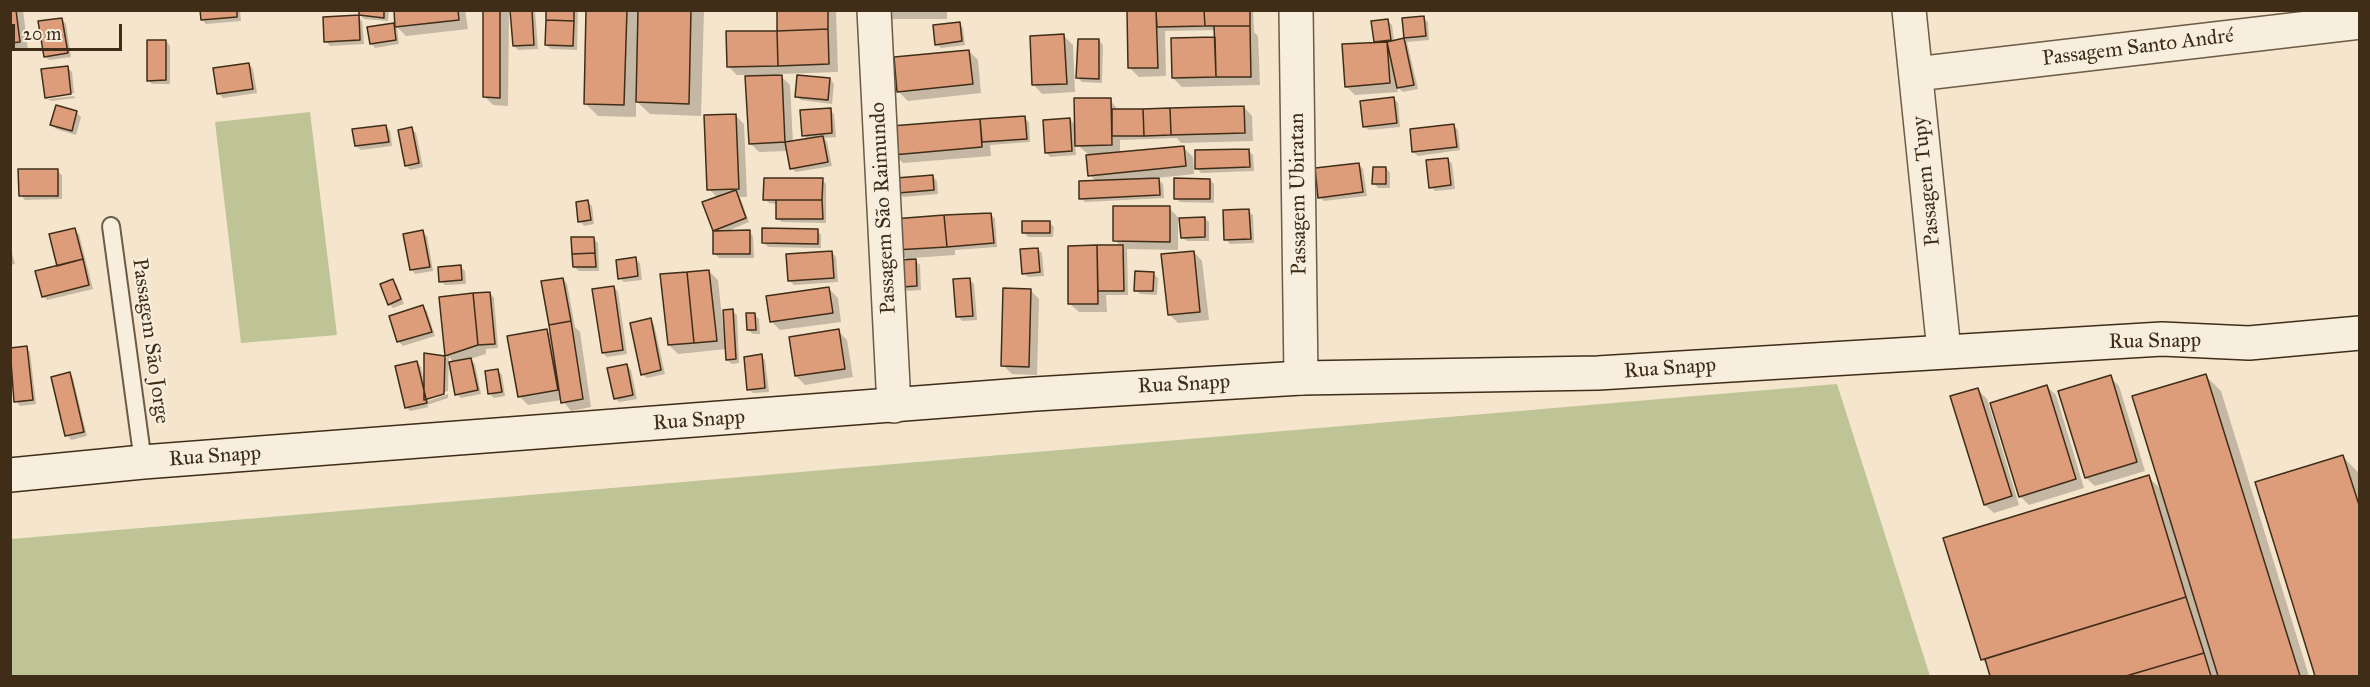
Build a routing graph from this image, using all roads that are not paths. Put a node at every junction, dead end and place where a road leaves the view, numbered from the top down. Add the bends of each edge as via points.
1 (874, 10) edge
2 (1296, 10) edge
3 (1909, 10) edge
4 (2360, 22) edge
5 (1916, 74) junction
6 (111, 226) dead end
7 (2360, 333) edge
8 (1944, 351) junction
9 (1301, 378) junction
10 (894, 406) junction
11 (143, 462) junction
12 (10, 475) edge

1 - 10 main road, Passagem São Raimundo
2 - 9 main road, Passagem Ubiratan
3 - 5 main road, Passagem Tupy
4 - 5 main road, Passagem Santo André
5 - 8 main road, Passagem Tupy
6 - 11 lane, Passagem São Jorge
7 - 8 main road, Rua Snapp via 2249,343 2162,339
8 - 9 main road, Rua Snapp via 1598,373
9 - 10 main road, Rua Snapp
10 - 11 main road, Rua Snapp
11 - 12 main road, Rua Snapp

